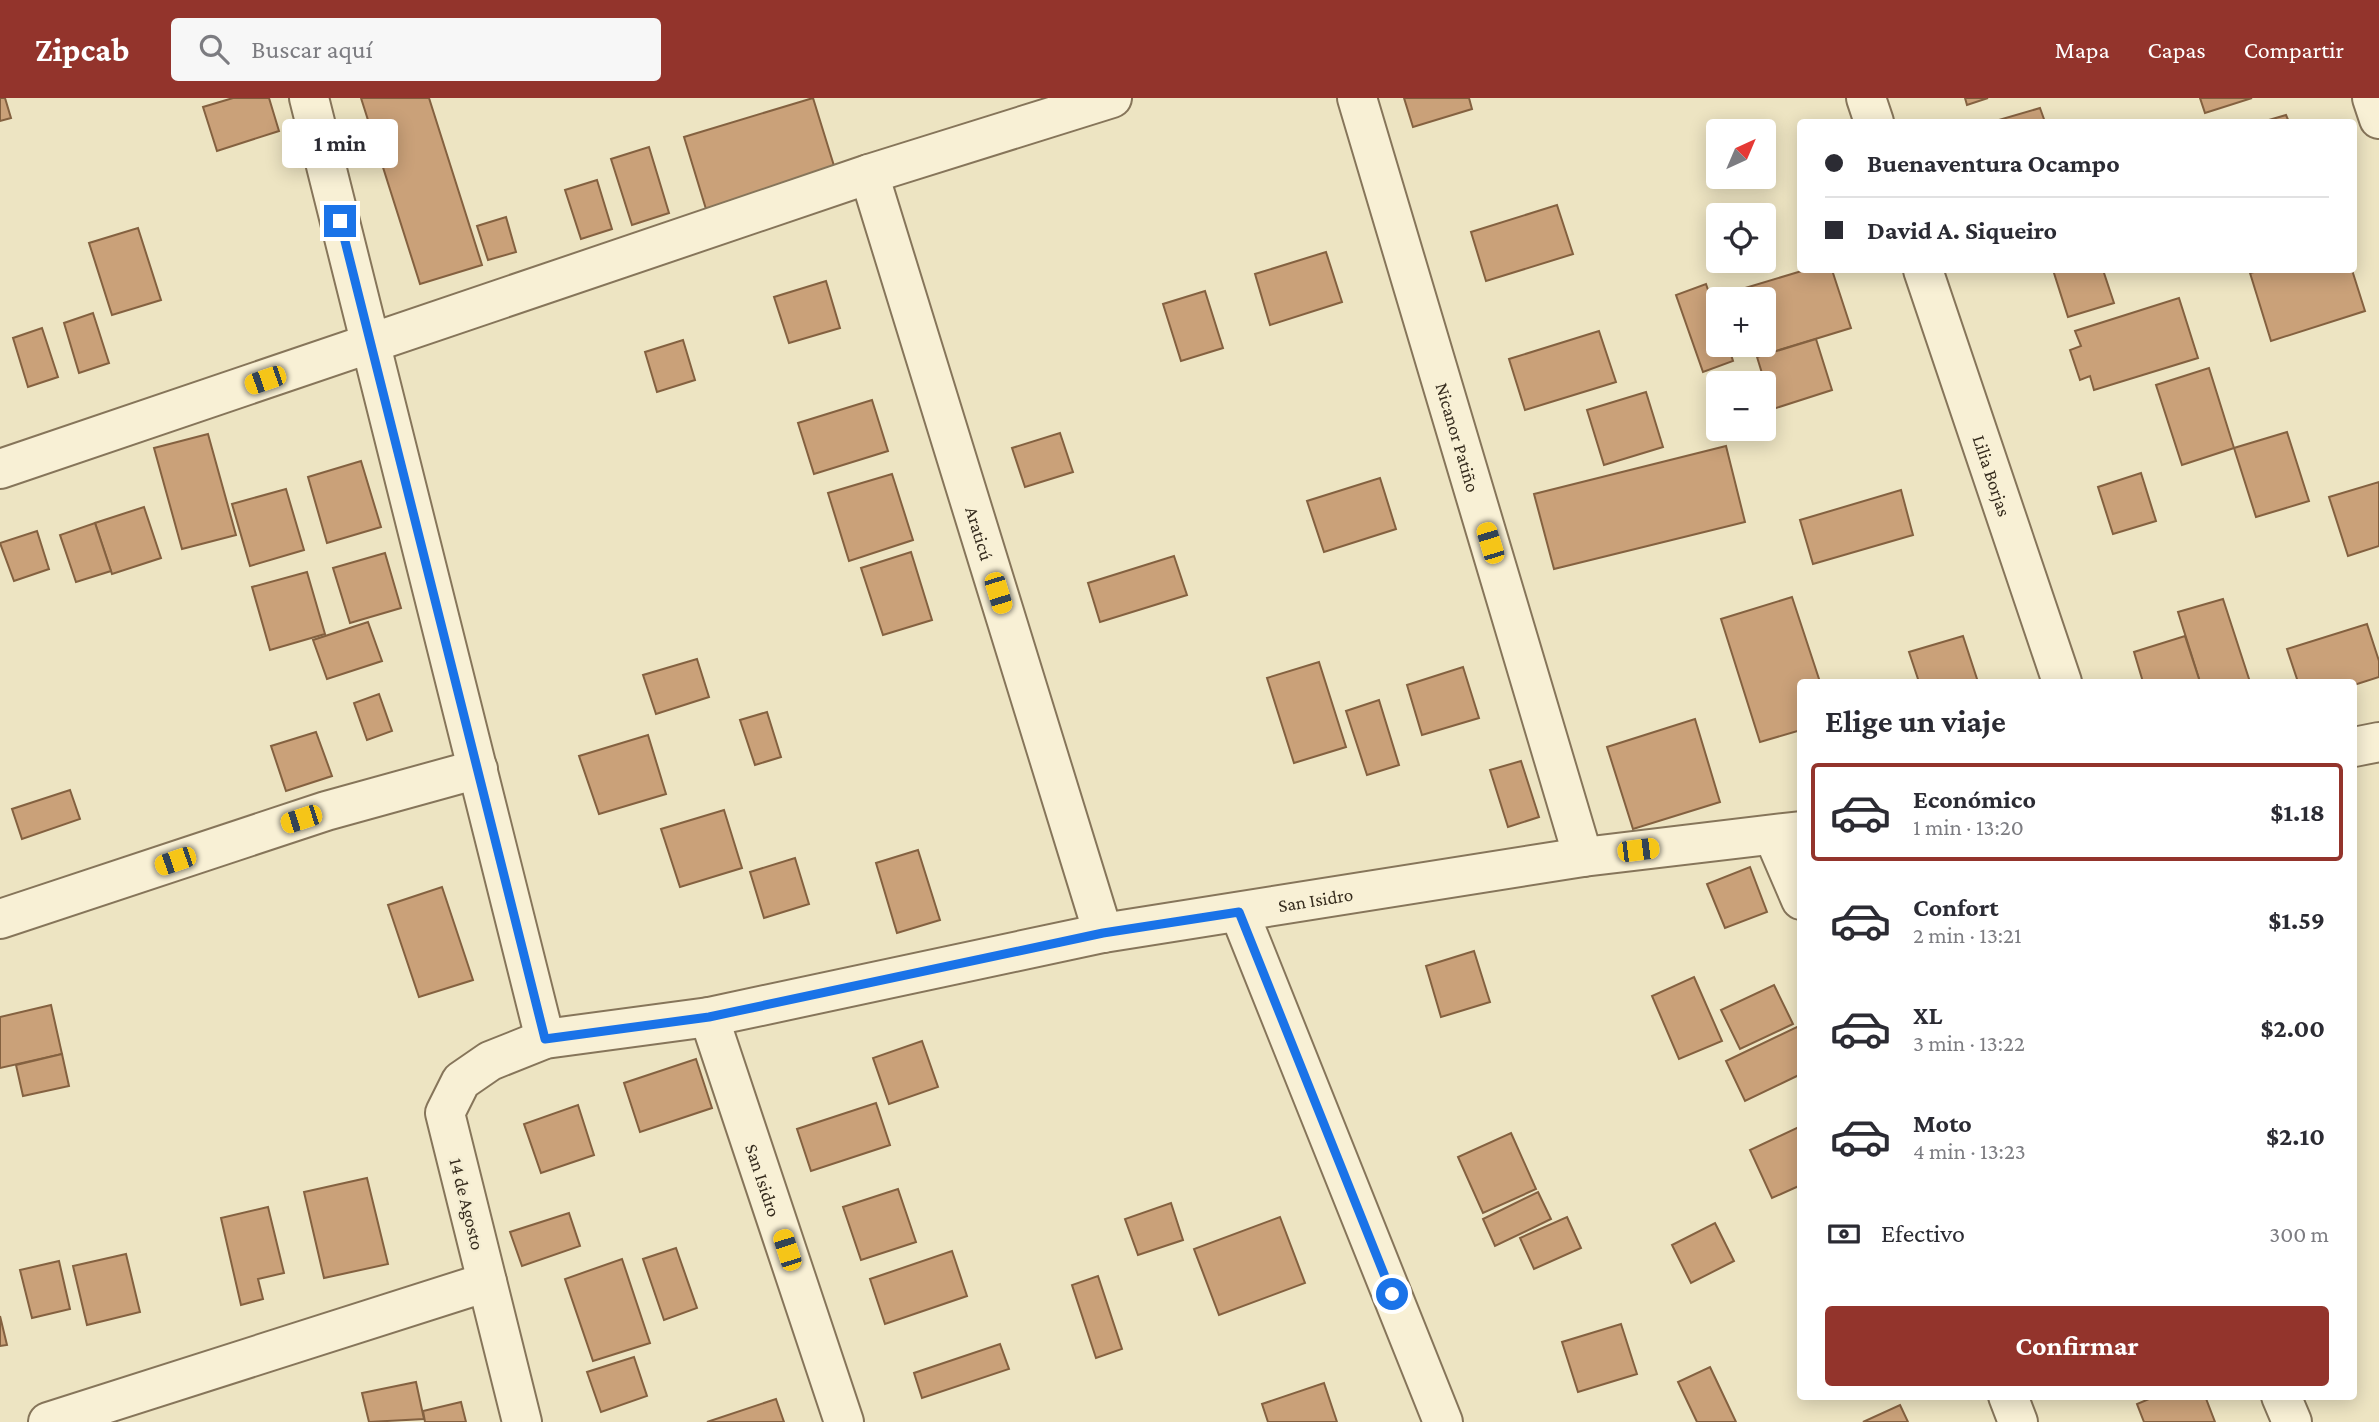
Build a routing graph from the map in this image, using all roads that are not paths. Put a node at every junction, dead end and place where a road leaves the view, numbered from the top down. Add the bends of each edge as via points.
1 (309, 98) edge
2 (1112, 98) edge
3 (1357, 98) edge
4 (1866, 98) edge
5 (2372, 98) edge
6 (1873, 119) edge
7 (2379, 119) edge
8 (869, 174) junction
9 (1924, 273) edge
10 (371, 344) junction
11 (0, 469) edge
12 (2061, 679) edge
13 (2379, 742) edge
14 (2357, 746) edge
15 (478, 769) junction
16 (1787, 833) edge
17 (1583, 857) junction
18 (1797, 881) edge
19 (1239, 912) junction
20 (0, 919) edge
21 (1103, 933) junction
22 (709, 1017) junction
23 (545, 1039) junction
24 (487, 1282) junction
25 (2010, 1400) edge
26 (2283, 1400) edge
27 (48, 1422) edge
28 (522, 1422) edge
29 (844, 1422) edge
30 (1443, 1422) edge
31 (2018, 1422) edge
32 (2292, 1422) edge

1 - 10 street
2 - 8 street
3 - 17 street, Nicanor Patiño
4 - 6 street
5 - 7 street
8 - 10 street
8 - 21 street, Araticú
9 - 12 street, Lilia Borjas
10 - 11 street
10 - 15 street
13 - 14 street
15 - 20 street via 326,811
15 - 23 street
16 - 17 street, San Isidro
16 - 18 street
17 - 19 street, San Isidro
19 - 21 street, San Isidro
19 - 30 street
21 - 22 street, San Isidro
22 - 23 street, San Isidro
22 - 29 street, San Isidro
23 - 24 street, 14 de Agosto via 490,1061 461,1081 445,1113
24 - 27 street
24 - 28 street, 14 de Agosto
25 - 31 street
26 - 32 street

